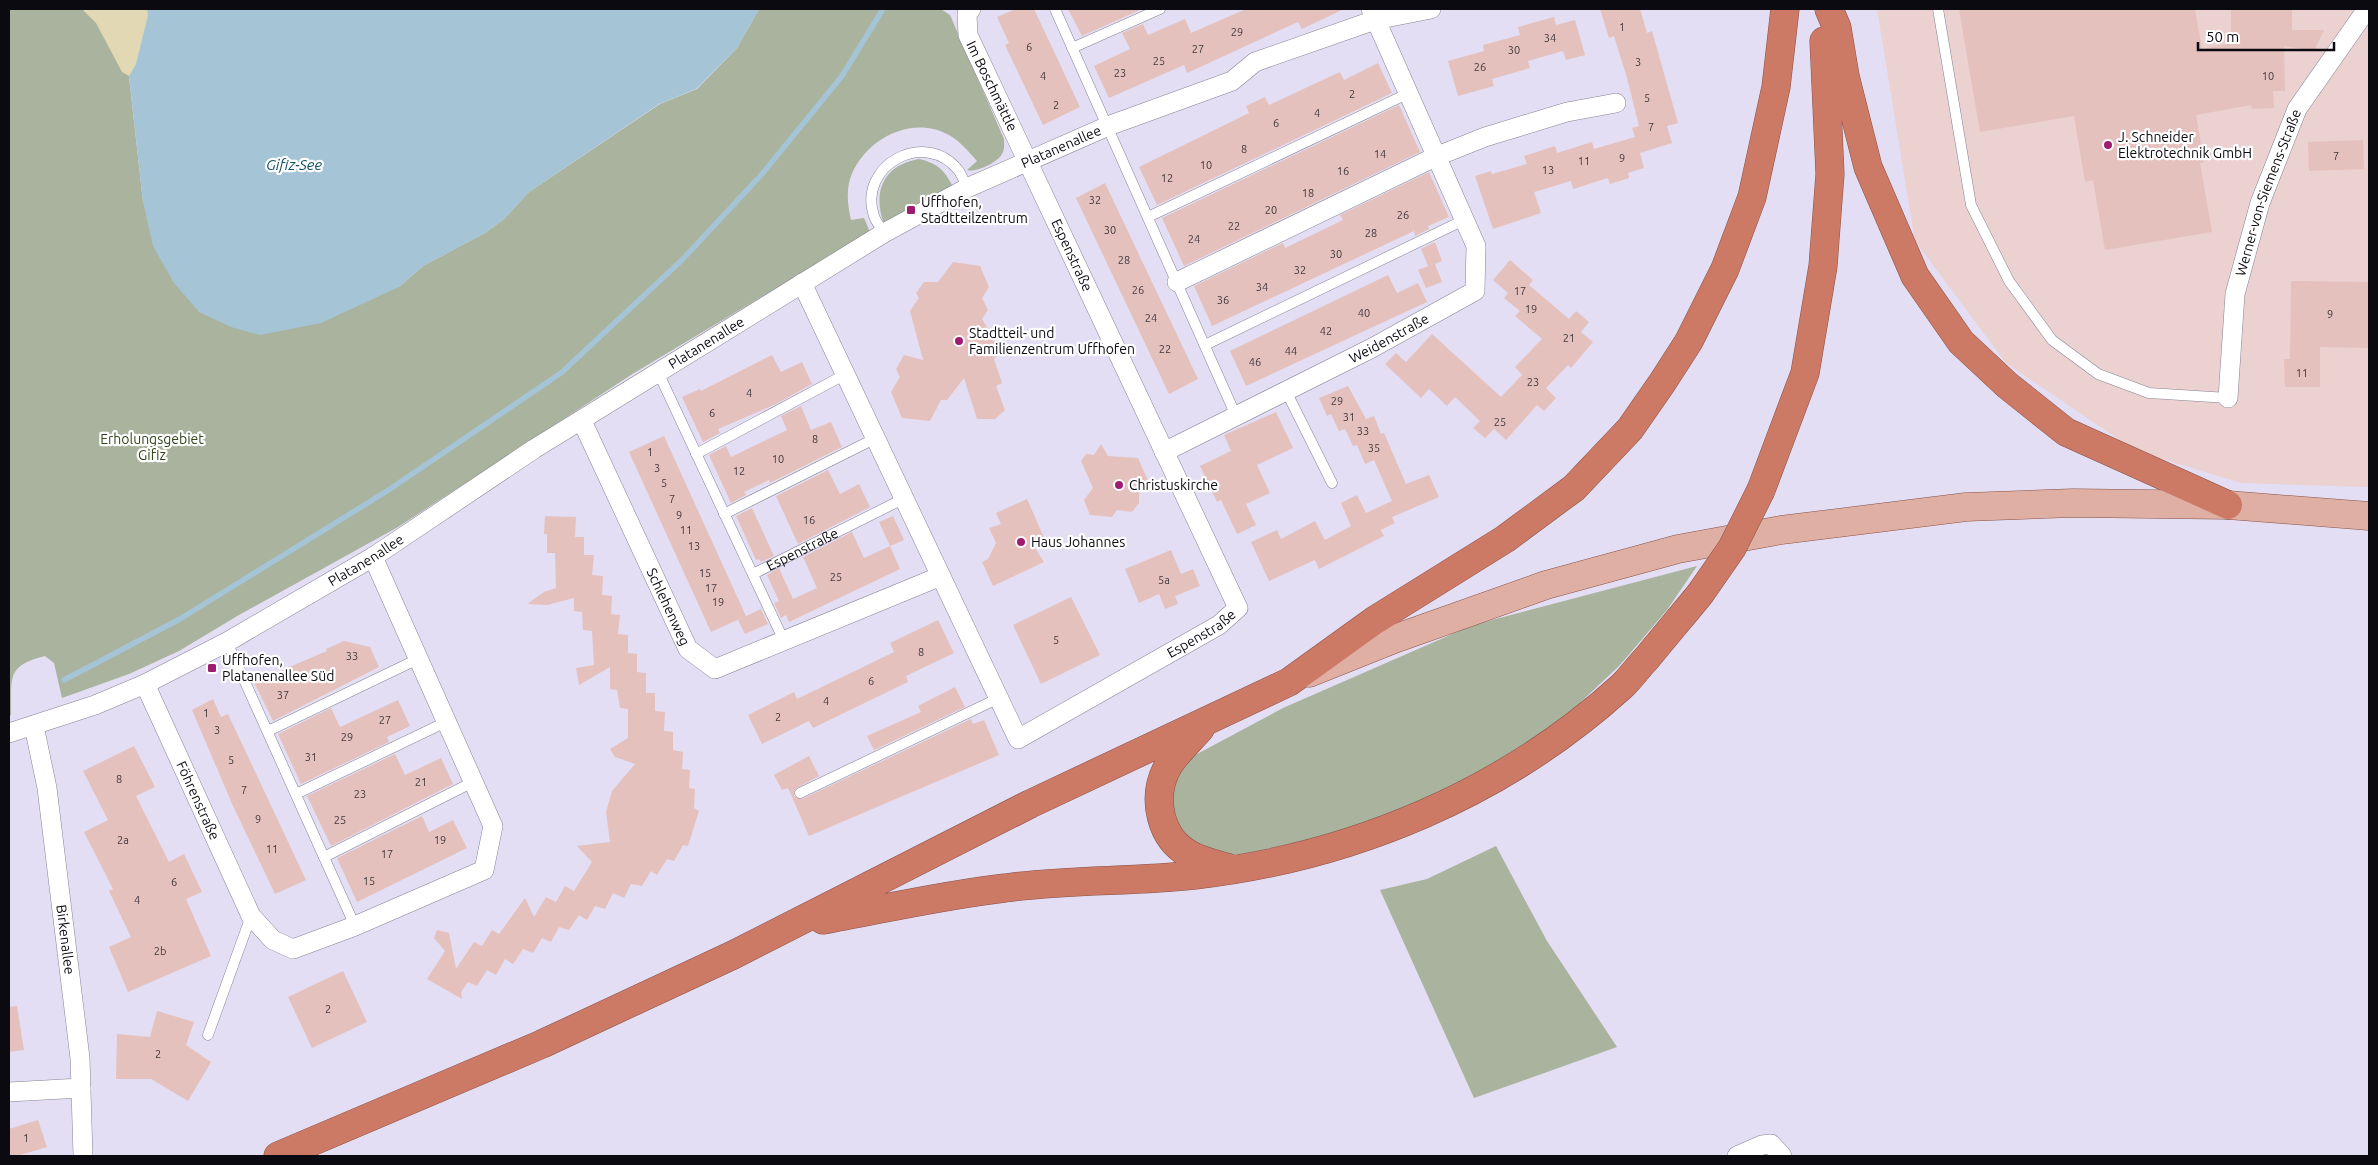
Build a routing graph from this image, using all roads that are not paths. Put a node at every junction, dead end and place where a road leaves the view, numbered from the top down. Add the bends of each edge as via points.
1 (971, 9) edge
2 (1055, 9) edge
3 (1160, 9) edge
4 (1432, 9) edge
5 (1785, 9) edge
6 (1822, 9) edge
7 (1830, 9) edge
8 (1938, 9) edge
9 (2367, 9) edge
10 (1373, 14) edge
11 (1072, 48) junction
12 (1407, 94) junction
13 (1616, 103) dead end
14 (1108, 126) junction
15 (1435, 157) junction
16 (1029, 162) junction
17 (967, 188) junction
18 (1148, 217) junction
19 (1464, 220) junction
20 (884, 233) junction
21 (1177, 282) junction
22 (802, 283) junction
23 (1205, 345) junction
24 (658, 372) junction
25 (846, 374) junction
26 (1286, 391) junction
27 (2228, 398) joint
28 (1236, 416) junction
29 (582, 420) junction
30 (876, 438) junction
31 (1164, 452) junction
32 (696, 454) junction
33 (1332, 483) dead end
34 (904, 498) junction
35 (2228, 505) junction
36 (724, 514) junction
37 (2369, 516) edge
38 (372, 557) junction
39 (753, 574) junction
40 (941, 576) junction
41 (784, 641) junction
42 (228, 642) junction
43 (418, 659) junction
44 (1289, 682) junction
45 (145, 684) junction
46 (999, 698) junction
47 (448, 720) junction
48 (1208, 721) junction
49 (34, 726) junction
50 (268, 731) junction
51 (9, 733) edge
52 (475, 781) junction
53 (800, 793) dead end
54 (296, 794) junction
55 (324, 856) junction
56 (1235, 869) junction
57 (251, 916) junction
58 (797, 924) junction
59 (355, 926) junction
60 (208, 1035) dead end
61 (81, 1088) junction
62 (9, 1092) edge
63 (83, 1156) edge
64 (278, 1156) edge
65 (1737, 1156) edge
66 (1782, 1156) edge

1 - 16 street, Im Boschmättle via 967,14 968,35
2 - 11 lane
3 - 11 lane
4 - 10 street, Platanenallee
5 - 44 highway via 1776,87 1752,197 1725,269 1689,340 1630,428 1566,494 1505,539 1375,620
6 - 56 highway, bridge via 1830,174 1823,266 1805,373 1761,490 1732,548 1700,594 1623,686 1574,726 1513,768 1447,805 1375,835
7 - 35 highway via 1868,167 1915,276 1961,342 2007,385 2066,432
8 - 27 lane via 1971,205 2009,281 2052,340 2098,374 2149,393
9 - 27 street, Werner-von-Siemens-Straße via 2298,109 2260,203 2235,294
10 - 12 street, Weidenstraße
10 - 14 street, Platanenallee via 1255,62 1232,81
11 - 14 lane
12 - 15 street, Weidenstraße
12 - 18 lane
13 - 15 street via 1567,112 1494,134
14 - 16 street, Platanenallee
14 - 18 lane
15 - 19 street, Weidenstraße
15 - 21 street
16 - 17 street, Platanenallee
16 - 31 street, Espenstraße
17 - 20 street, Platanenallee
17 - 20 lane via 959,171 944,158 926,152 907,154 890,161 877,178 872,197 874,216
18 - 21 lane
19 - 23 lane
19 - 26 street, Weidenstraße via 1476,246 1475,291
20 - 22 street, Platanenallee
21 - 23 lane
22 - 24 street, Platanenallee
22 - 25 street, Espenstraße
23 - 28 lane
24 - 29 street, Platanenallee
24 - 32 lane, Espenstraße
25 - 30 street, Espenstraße
25 - 32 lane
26 - 28 street, Weidenstraße
26 - 33 lane
28 - 31 street, Weidenstraße
29 - 38 street, Platanenallee
29 - 41 street, Schlehenweg via 688,649 715,669
30 - 34 street, Espenstraße
30 - 36 lane
31 - 46 street, Espenstraße via 1238,608 1219,625 1018,739
32 - 36 lane, Espenstraße
34 - 39 lane, Espenstraße
34 - 40 street, Espenstraße
35 - 37 main road
35 - 44 main road via 2073,503 1966,507 1762,533 1678,549 1546,585 1394,639
36 - 39 lane, Espenstraße
38 - 42 street, Platanenallee
38 - 43 street, Föhrenstraße
39 - 41 lane, Espenstraße
40 - 41 street, Schlehenweg
40 - 46 street, Espenstraße
42 - 45 street, Platanenallee
42 - 50 lane
43 - 47 street, Föhrenstraße
43 - 50 lane
44 - 48 highway
45 - 49 street, Platanenallee
45 - 57 street, Föhrenstraße
46 - 53 lane
47 - 52 street, Föhrenstraße
47 - 54 lane
48 - 56 highway via 1166,769 1159,788 1159,809 1175,844 1190,855
48 - 58 highway via 1030,804
49 - 51 street, Platanenallee
49 - 61 street, Birkenallee via 47,788
50 - 54 lane
52 - 55 lane
52 - 59 street, Föhrenstraße via 493,826 484,870
54 - 55 lane
55 - 59 lane
56 - 58 highway via 1152,879 1006,887
57 - 59 street, Föhrenstraße via 273,940 293,949
57 - 60 lane
58 - 64 highway via 542,1044
61 - 62 street
61 - 63 street, Birkenallee
65 - 66 street via 1771,1144

